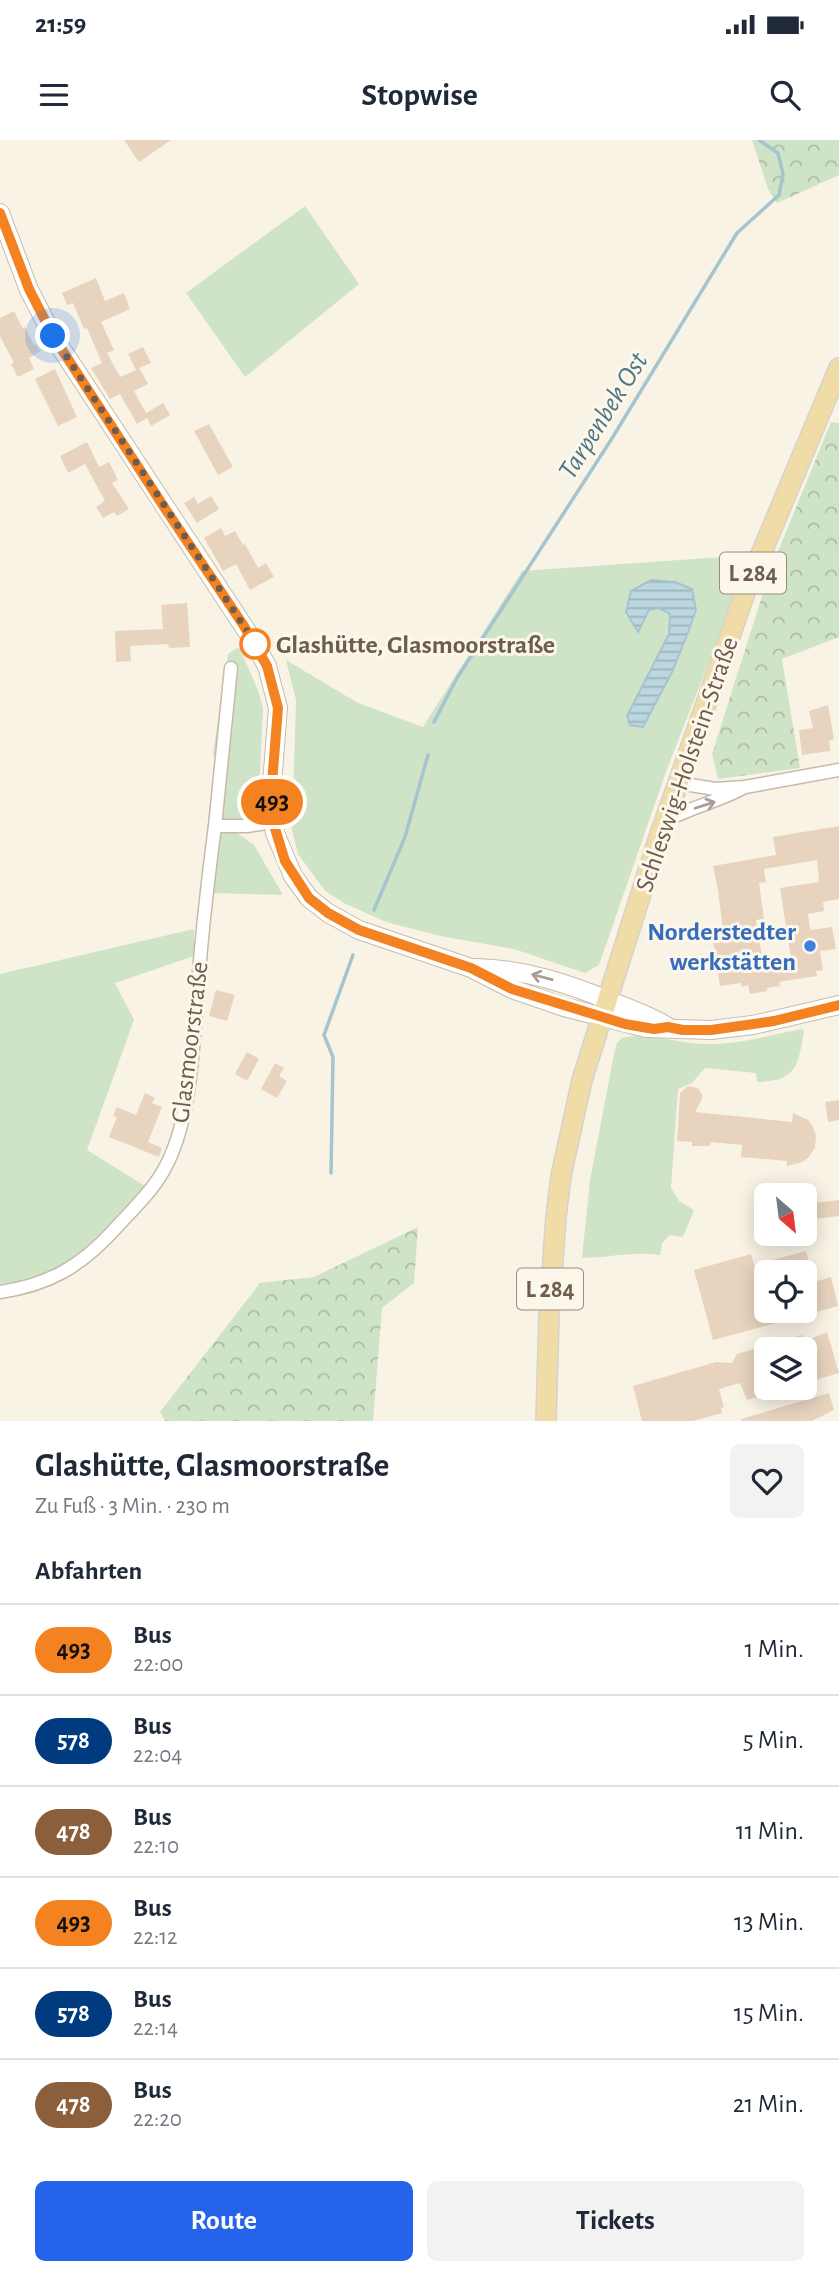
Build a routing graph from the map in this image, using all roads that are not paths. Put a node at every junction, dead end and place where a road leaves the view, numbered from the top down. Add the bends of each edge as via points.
1 (0, 213) edge
2 (839, 368) edge
3 (231, 668) dead end
4 (839, 770) edge
5 (678, 783) junction
6 (745, 787) junction
7 (665, 821) junction
8 (273, 822) junction
9 (215, 826) junction
10 (839, 1005) edge
11 (604, 1008) junction
12 (0, 1292) edge
13 (546, 1421) edge

1 - 8 main road via 53,336 267,666 278,708
2 - 5 main road, Schleswig-Holstein-Straße / L 284 via 746,590
3 - 9 street, Glasmoorstraße
4 - 6 street
5 - 6 street via 716,789
5 - 7 main road, Schleswig-Holstein-Straße / L 284
7 -> 6 street
7 - 11 main road, Schleswig-Holstein-Straße / L 284
8 - 9 street
8 - 11 main road via 278,845 309,898 359,930 471,968 512,989 564,1007
9 - 12 street, Glasmoorstraße via 186,1101 162,1173 78,1264 38,1284
10 - 11 main road via 753,1025 695,1031 646,1028
11 - 13 main road, Schleswig-Holstein-Straße / L 284 via 575,1107 561,1176

